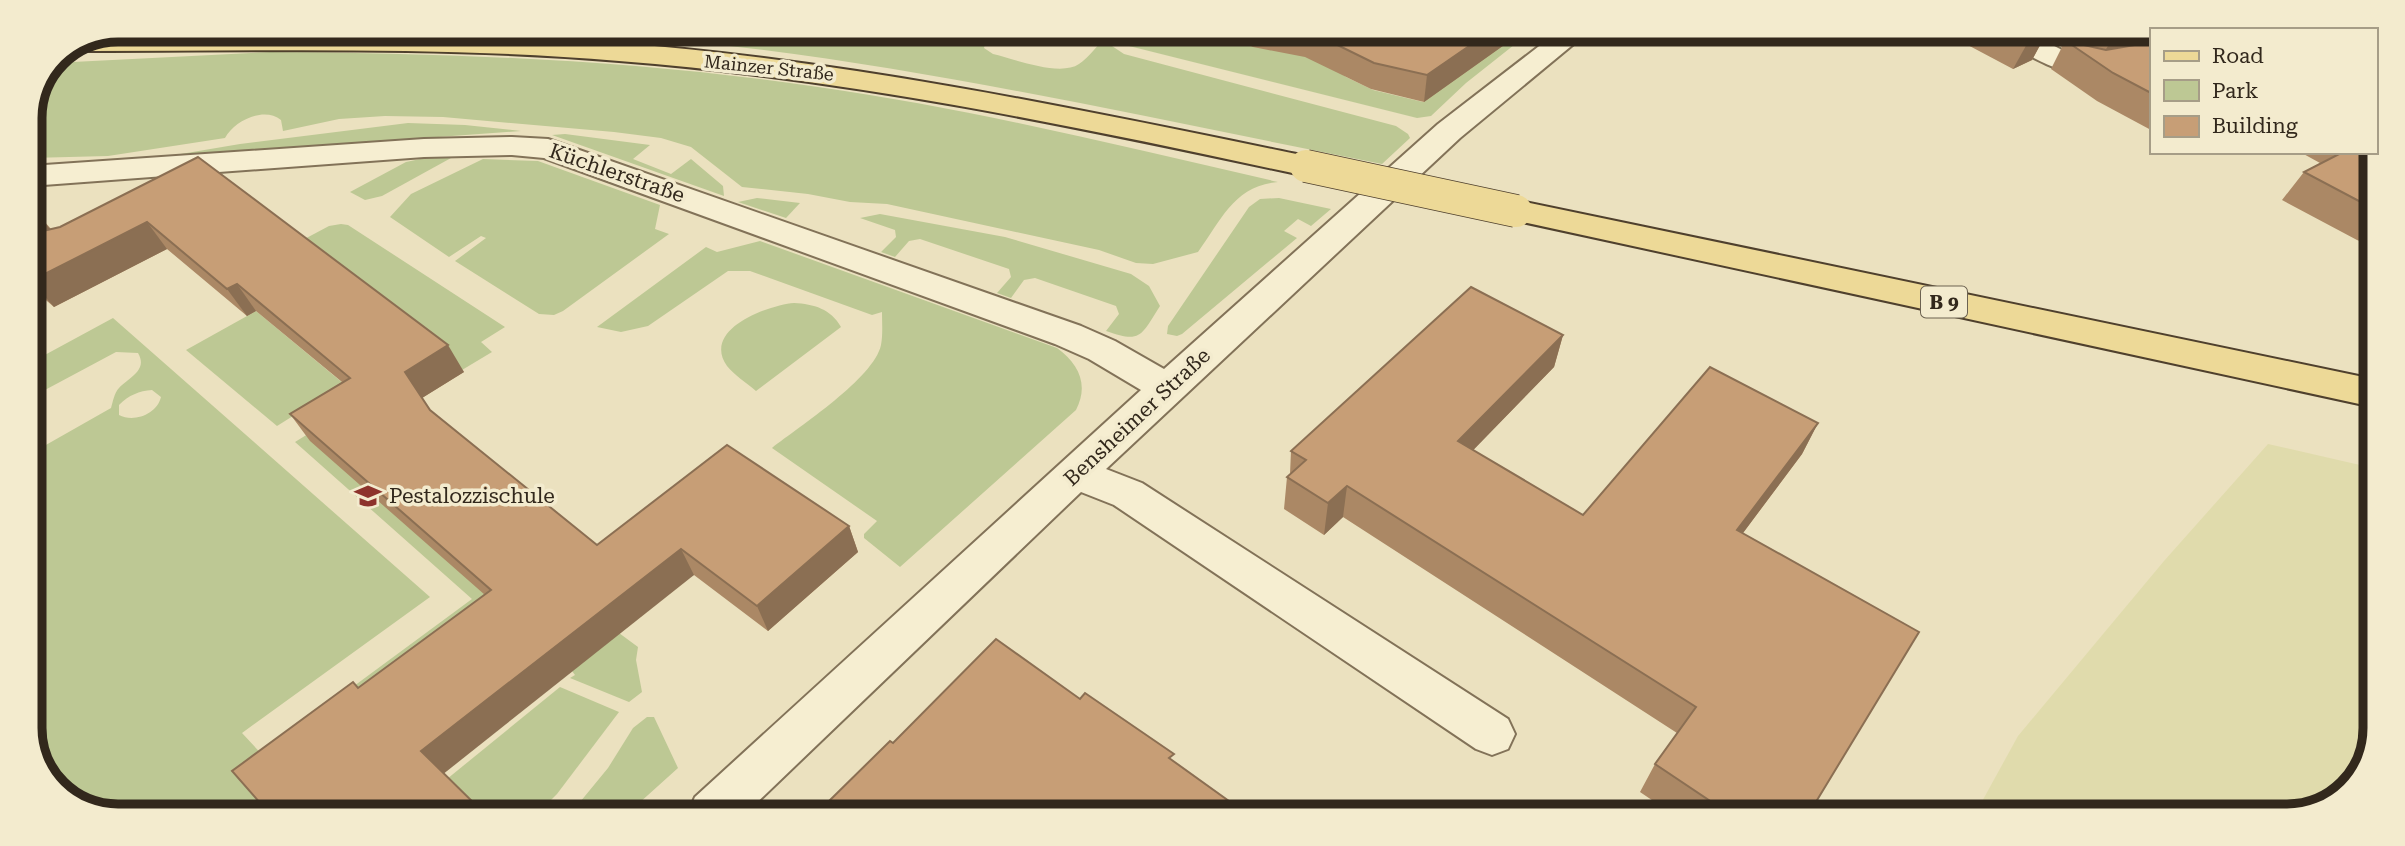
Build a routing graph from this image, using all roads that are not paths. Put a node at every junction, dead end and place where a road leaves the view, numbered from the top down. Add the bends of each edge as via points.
1 (266, 42) edge
2 (458, 42) edge
3 (1562, 42) edge
4 (2026, 42) edge
5 (104, 43) edge
6 (2150, 46) edge
7 (227, 162) junction
8 (42, 175) edge
9 (154, 200) edge
10 (1167, 388) junction
11 (2363, 391) edge
12 (1076, 474) junction
13 (1492, 734) dead end
14 (722, 804) edge

1 - 5 main road, Mainzer Straße / B 9, bridge
2 - 11 main road, Mainzer Straße / B 9, bridge via 620,52 852,78 1049,112
3 - 10 street, Bensheimer Straße via 1449,131
4 - 6 street via 2054,56 2103,68
7 - 8 street, Küchlerstraße
7 - 9 street
7 - 10 street, Küchlerstraße via 425,148 548,149 1068,335
10 - 12 street, Bensheimer Straße
12 - 13 street via 1128,494
12 - 14 street, Bensheimer Straße

